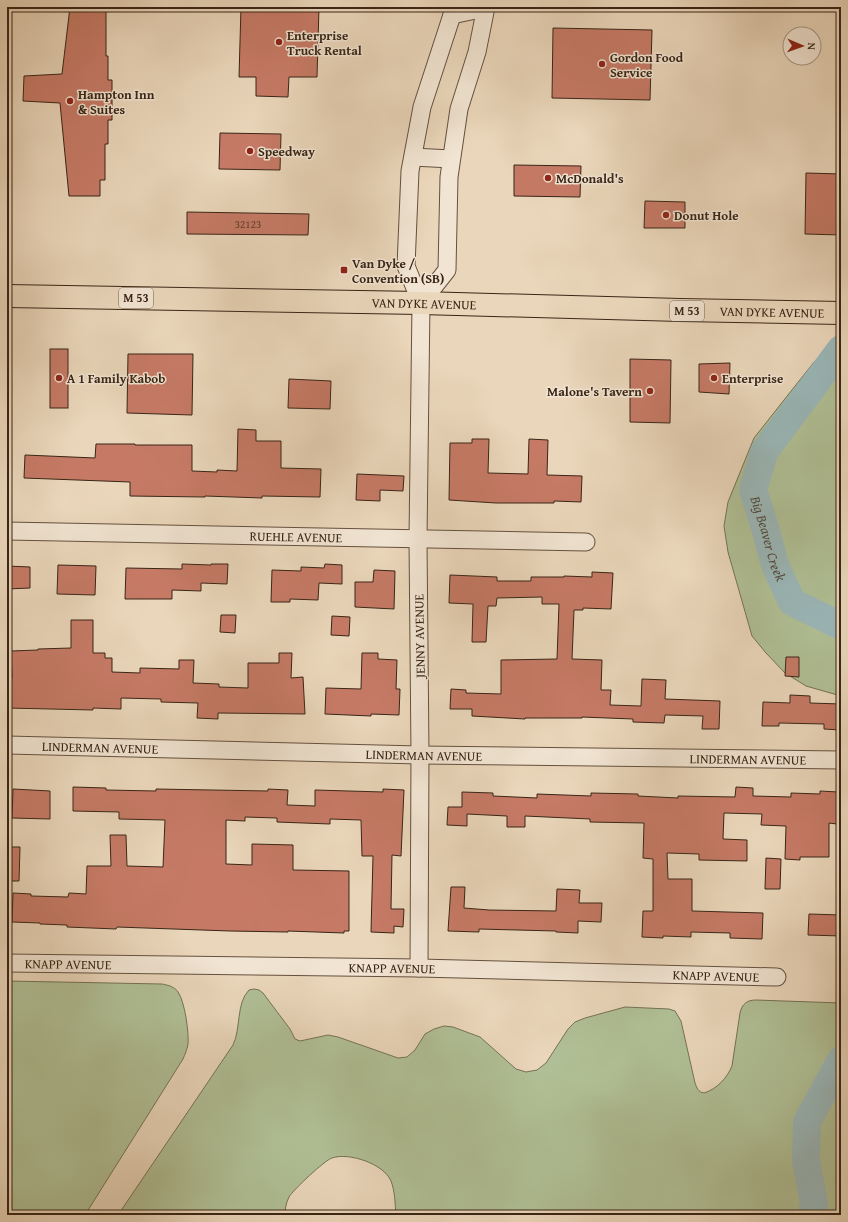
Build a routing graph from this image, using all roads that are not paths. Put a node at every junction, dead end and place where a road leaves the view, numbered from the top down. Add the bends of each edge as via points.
1 (485, 8) edge
2 (453, 11) edge
3 (413, 158) junction
4 (451, 159) junction
5 (7, 296) edge
6 (421, 303) junction
7 (841, 313) edge
8 (7, 531) edge
9 (418, 539) junction
10 (586, 542) dead end
11 (7, 745) edge
12 (420, 755) junction
13 (841, 760) edge
14 (7, 963) edge
15 (419, 968) junction
16 (777, 977) dead end

1 - 2 street
1 - 4 street via 477,52 459,109
2 - 3 street via 422,107
3 - 4 street
3 - 6 street via 410,171 406,266
4 - 6 street via 447,270
5 - 6 main road, VAN DYKE AVENUE / M 53
6 - 7 main road, VAN DYKE AVENUE / M 53
6 - 9 street, JENNY AVENUE
8 - 9 street, RUEHLE AVENUE
9 - 10 street, RUEHLE AVENUE
9 - 12 street, JENNY AVENUE
11 - 12 street, LINDERMAN AVENUE
12 - 13 street, LINDERMAN AVENUE
12 - 15 street, JENNY AVENUE
14 - 15 street, KNAPP AVENUE
15 - 16 street, KNAPP AVENUE

